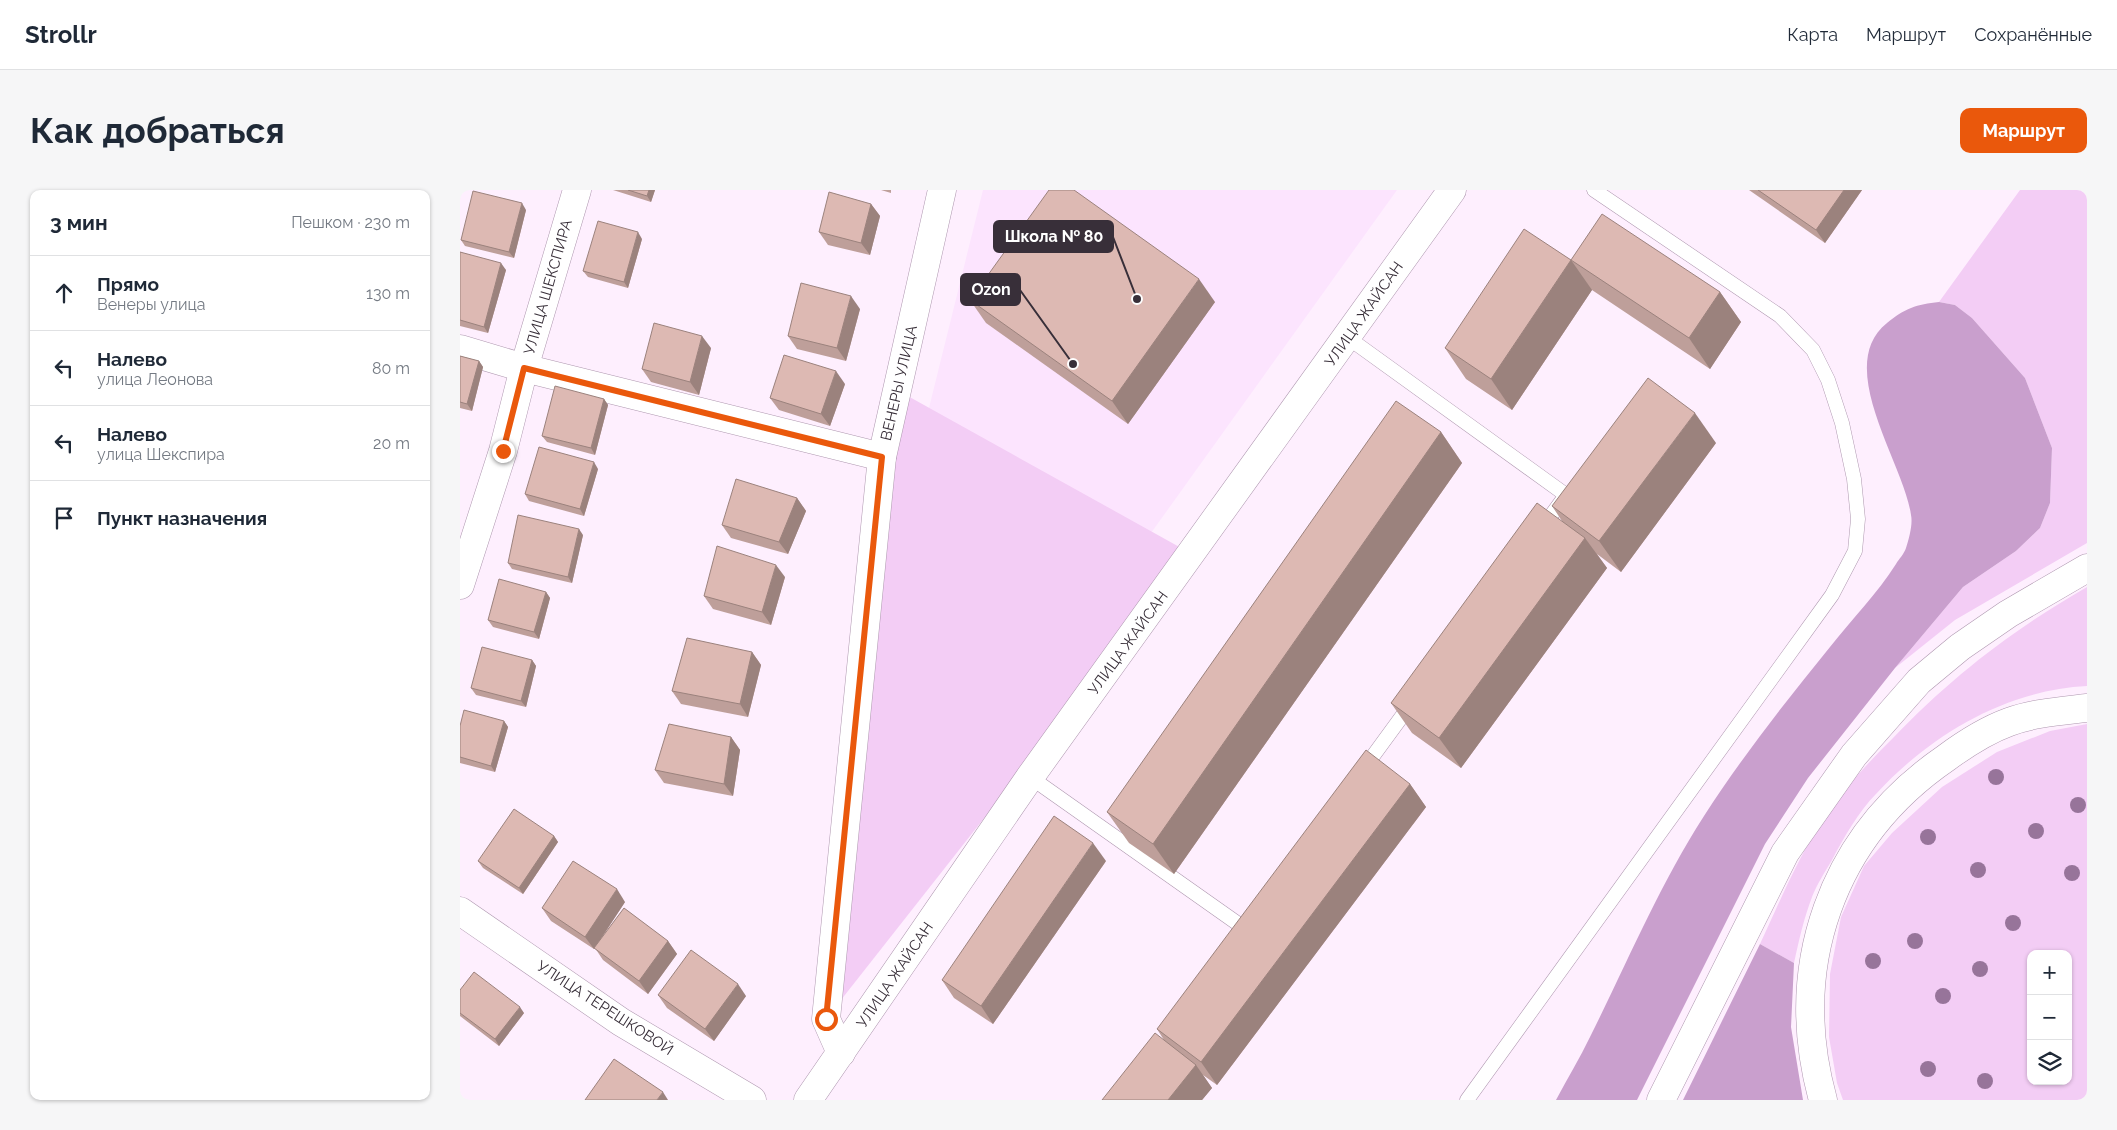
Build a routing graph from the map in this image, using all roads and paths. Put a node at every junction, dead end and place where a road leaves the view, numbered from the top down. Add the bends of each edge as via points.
1 (577, 190) edge
2 (942, 190) edge
3 (1452, 190) edge
4 (1594, 190) edge
5 (1347, 337) junction
6 (460, 349) edge
7 (524, 368) junction
8 (882, 457) junction
9 (1531, 542) edge
10 (2087, 568) edge
11 (460, 585) edge
12 (1420, 693) edge
13 (2087, 708) edge
14 (1030, 777) junction
15 (1355, 779) edge
16 (460, 911) edge
17 (1244, 928) edge
18 (841, 1053) junction
19 (752, 1100) edge
20 (808, 1100) edge
21 (1467, 1100) edge
22 (1661, 1100) edge
23 (1823, 1100) edge

1 - 7 street, УЛИЦА ШЕКСПИРА
2 - 8 street, ВЕНЕРЫ УЛИЦА
3 - 5 street, УЛИЦА ЖАЙСАН
4 - 21 lane via 1780,316 1813,350 1828,380 1842,423 1854,478 1858,519 1855,551 1832,594
5 - 9 lane via 1566,495
5 - 14 street, УЛИЦА ЖАЙСАН
6 - 7 street
7 - 8 street
7 - 11 street, УЛИЦА ШЕКСПИРА via 503,451
8 - 18 street, ВЕНЕРЫ УЛИЦА via 826,1019
10 - 22 street via 2008,614 1960,647 1919,681 1854,755 1785,853
12 - 15 lane
13 - 23 street via 2009,722 1963,746 1924,773 1868,834 1843,872 1825,911 1815,953 1809,995 1810,1035
14 - 17 lane
14 - 18 street, УЛИЦА ЖАЙСАН
16 - 19 street, УЛИЦА ТЕРЕШКОВОЙ via 621,1022
18 - 20 street, УЛИЦА ЖАЙСАН

